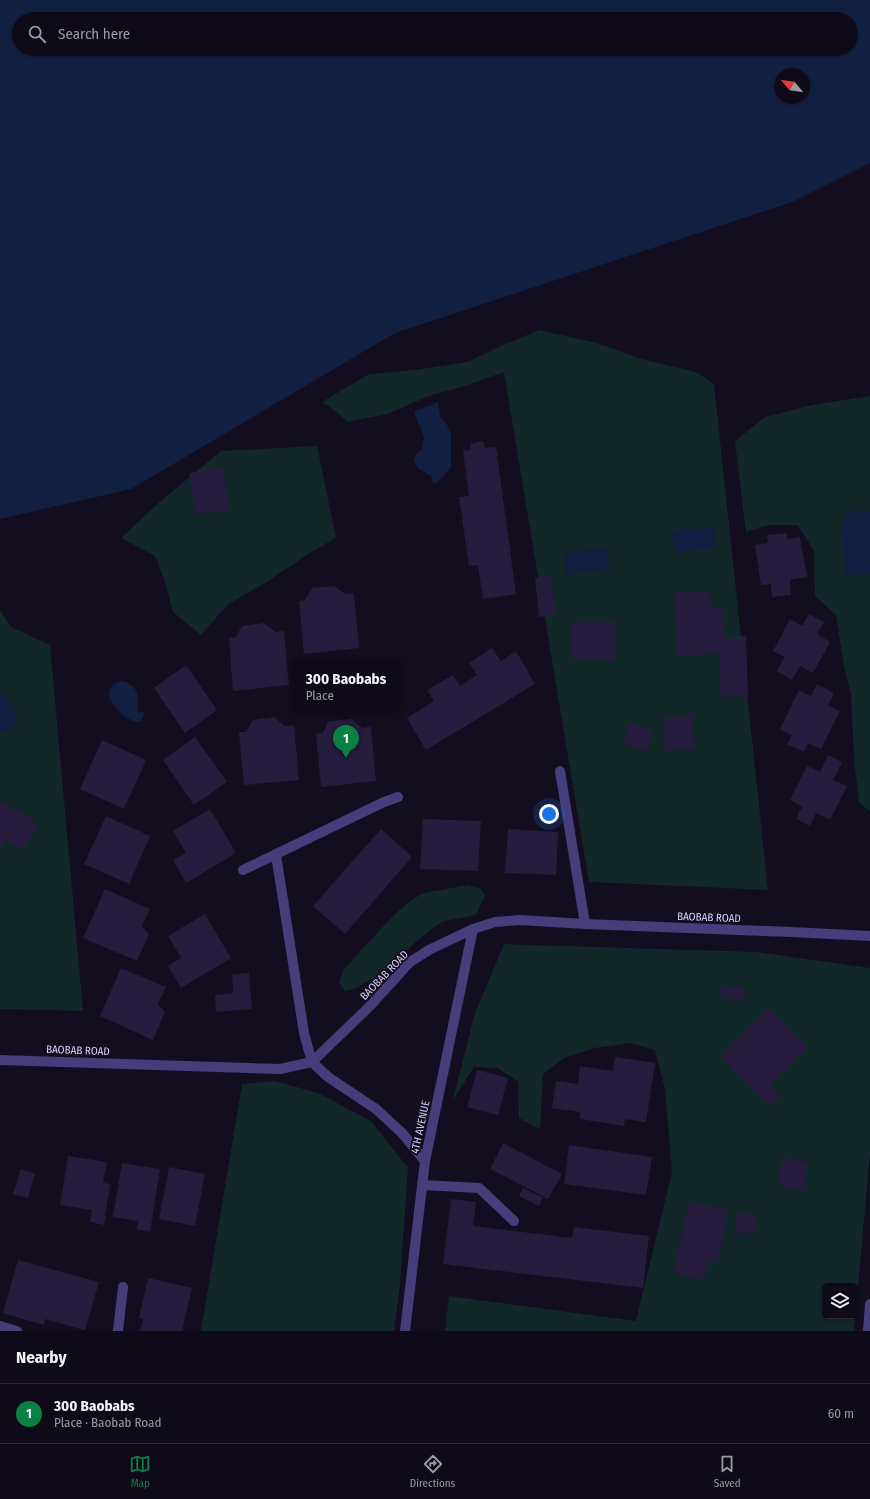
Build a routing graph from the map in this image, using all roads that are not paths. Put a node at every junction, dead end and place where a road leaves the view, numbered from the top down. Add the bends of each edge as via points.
1 (560, 771) dead end
2 (398, 798) dead end
3 (276, 855) junction
4 (244, 870) dead end
5 (585, 924) junction
6 (472, 929) junction
7 (870, 936) edge
8 (0, 1060) edge
9 (312, 1062) junction
10 (425, 1161) junction
11 (422, 1185) junction
12 (514, 1221) dead end
13 (123, 1287) dead end
14 (870, 1304) edge
15 (0, 1326) edge
16 (17, 1331) edge
17 (118, 1331) edge
18 (405, 1331) edge
19 (868, 1331) edge

1 - 5 street
2 - 3 street via 384,802
3 - 4 street
3 - 9 street via 304,1033
5 - 6 street, BAOBAB ROAD via 520,920 495,922
5 - 7 street, BAOBAB ROAD
6 - 9 street, BAOBAB ROAD via 410,962 371,1005
6 - 10 street, 4TH AVENUE
8 - 9 street, BAOBAB ROAD via 280,1069
9 - 10 street via 328,1077 376,1109 402,1133
10 - 11 street, 4TH AVENUE
11 - 12 street via 479,1188
11 - 18 street, 4TH AVENUE
13 - 17 street
14 - 19 street
15 - 16 street

